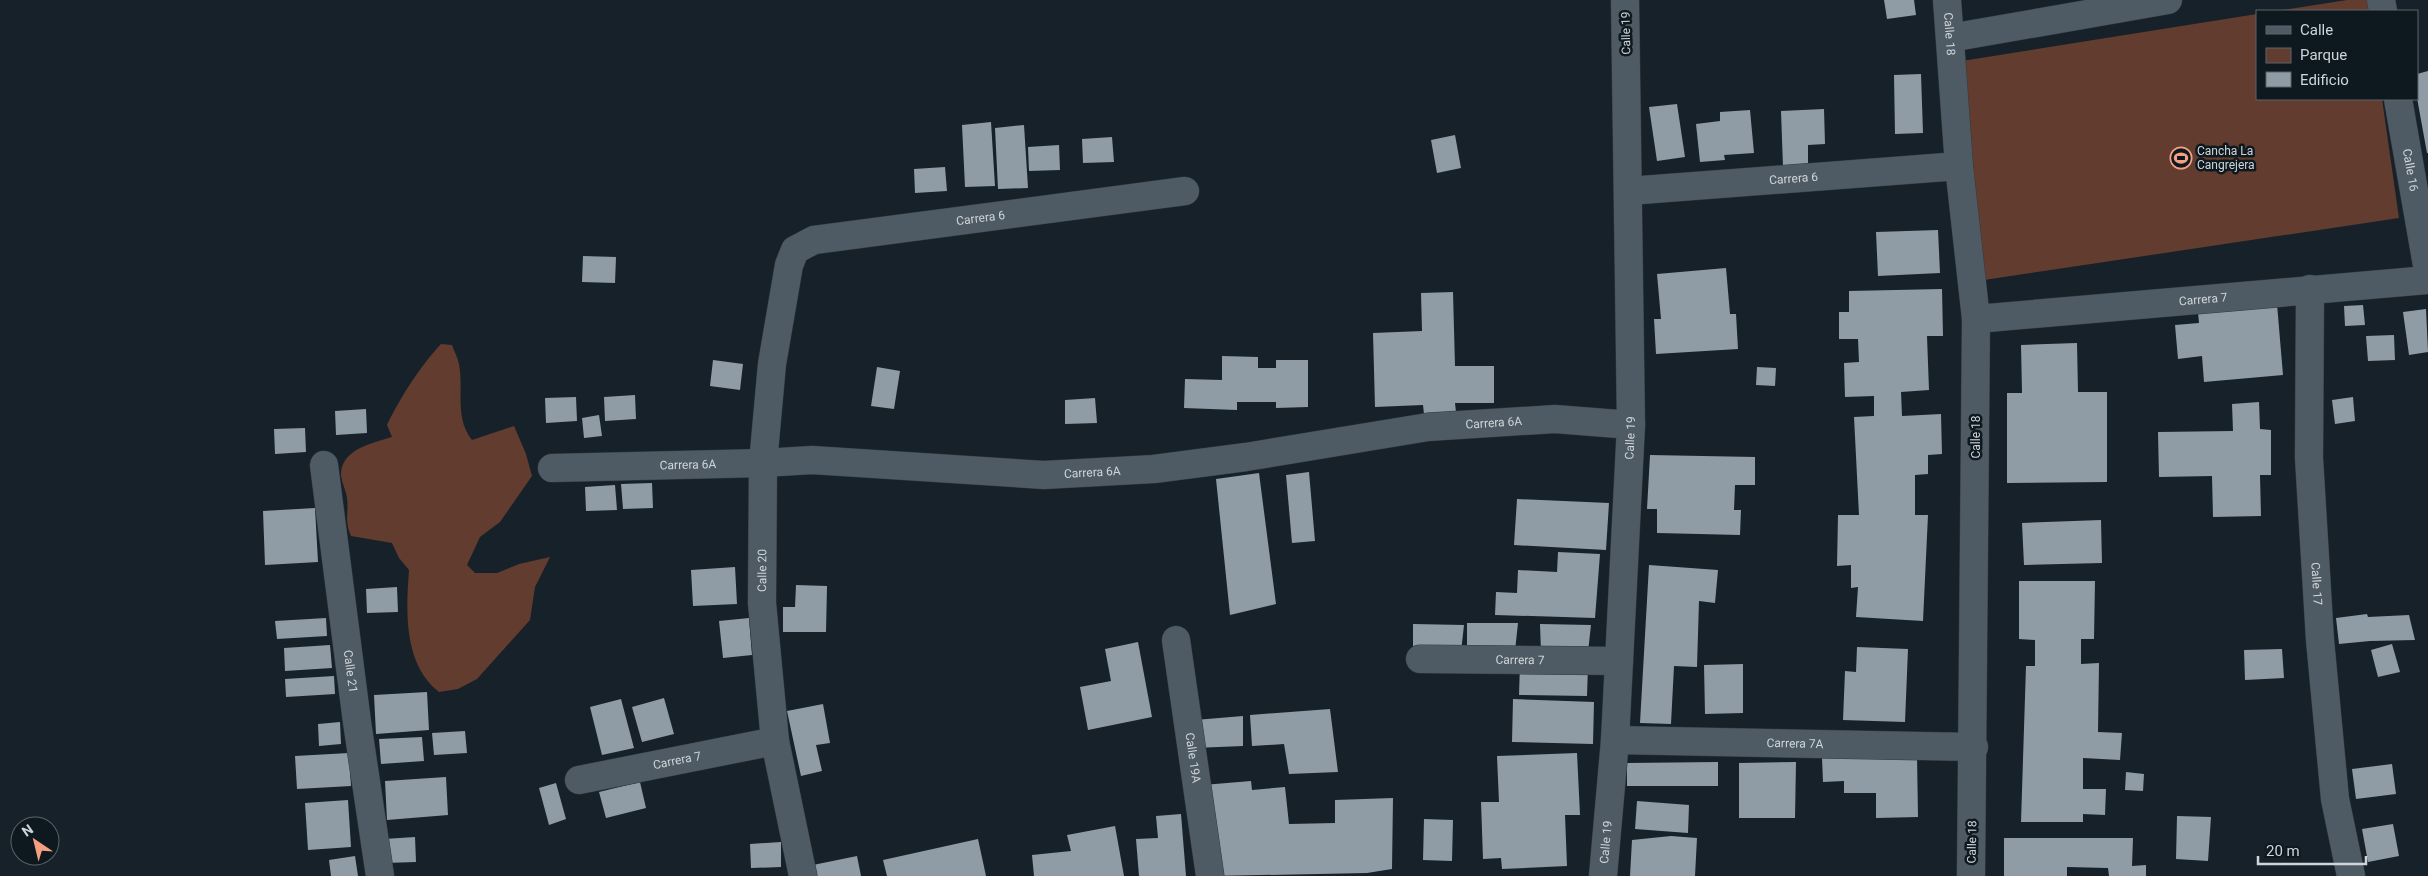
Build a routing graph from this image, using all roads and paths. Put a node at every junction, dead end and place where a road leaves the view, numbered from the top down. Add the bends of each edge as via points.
1 (1626, 0) edge
2 (1947, 0) edge
3 (2168, 0) edge
4 (1950, 38) junction
5 (2398, 100) edge
6 (1959, 166) junction
7 (1184, 191) dead end
8 (1628, 191) junction
9 (789, 265) joint
10 (2428, 271) edge
11 (2428, 280) edge
12 (2310, 290) junction
13 (1976, 318) junction
14 (1631, 425) junction
15 (763, 464) junction
16 (324, 465) dead end
17 (552, 468) dead end
18 (1176, 640) dead end
19 (1420, 659) dead end
20 (1619, 661) junction
21 (1615, 740) junction
22 (775, 741) junction
23 (1974, 747) junction
24 (579, 780) dead end
25 (380, 876) edge
26 (802, 876) edge
27 (1210, 876) edge
28 (1603, 876) edge
29 (1971, 876) edge
30 (2351, 876) edge

1 - 8 street, Calle 19
2 - 4 street, Calle 18
3 - 4 street
4 - 6 street, Calle 18
5 - 10 street, Calle 16
6 - 8 street, Carrera 6
6 - 13 street, Calle 18
7 - 9 street, Carrera 6 via 814,240 795,250
8 - 14 street, Calle 19
9 - 15 street, Calle 20 via 772,364
11 - 12 street, Carrera 7
12 - 13 street, Carrera 7
12 - 30 street, Calle 17 via 2308,458 2320,640 2335,799
13 - 23 street, Calle 18
14 - 15 street, Carrera 6A via 1555,419 1428,427 1154,469 1044,475 812,460
14 - 20 street, Calle 19
15 - 17 street, Carrera 6A
15 - 22 street, Calle 20 via 762,602
16 - 25 street, Calle 21
18 - 27 street, Calle 19A
19 - 20 street, Carrera 7
20 - 21 street, Calle 19
21 - 23 street, Carrera 7A
21 - 28 street, Calle 19
22 - 24 street, Carrera 7
22 - 26 street, Calle 20
23 - 29 street, Calle 18

